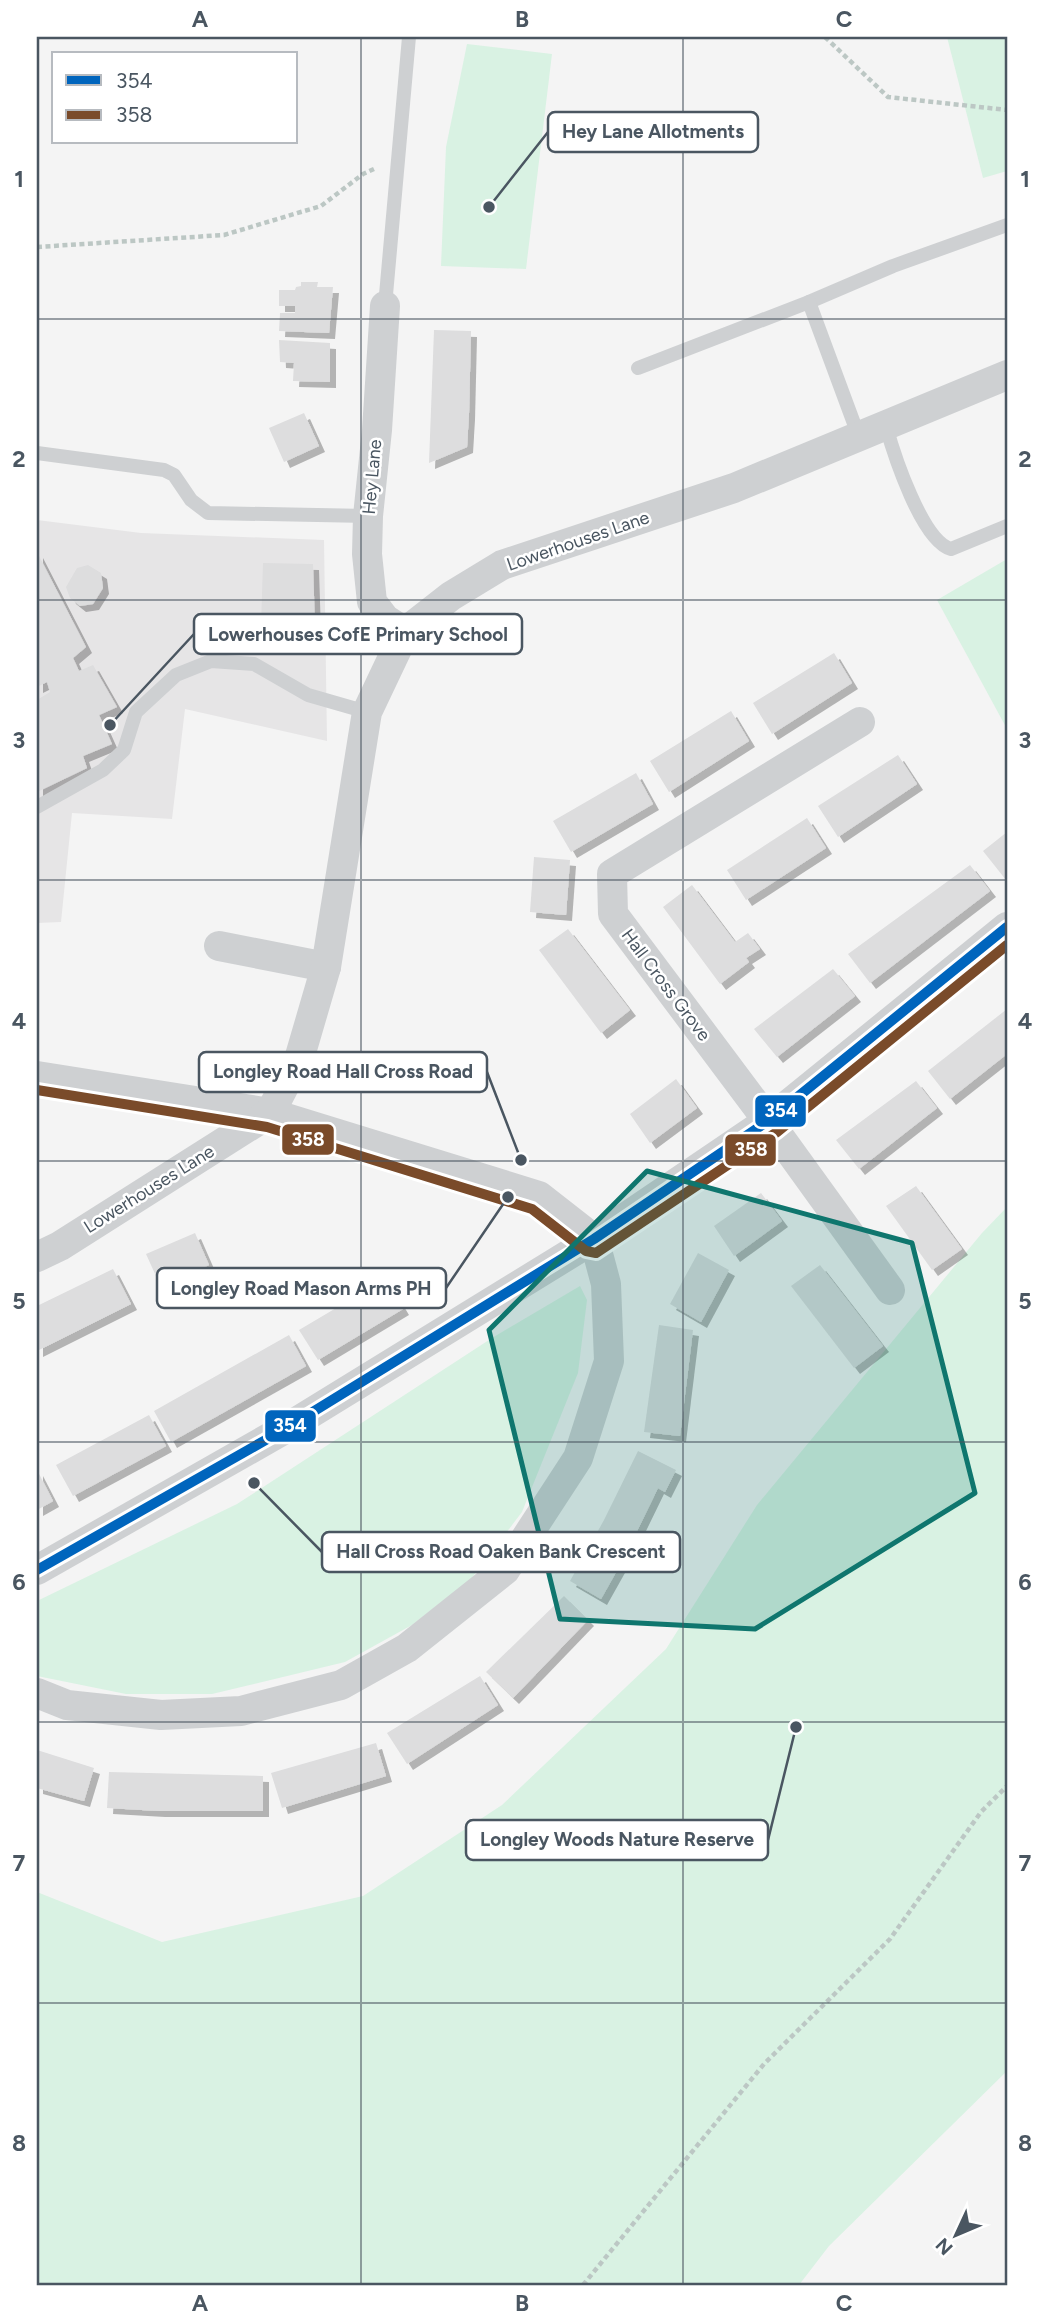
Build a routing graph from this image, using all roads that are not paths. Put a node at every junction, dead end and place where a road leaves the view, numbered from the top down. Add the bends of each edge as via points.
1 (409, 37) edge
2 (1007, 225) edge
3 (809, 302) junction
4 (385, 306) joint
5 (638, 369) dead end
6 (1007, 375) edge
7 (873, 432) junction
8 (37, 453) edge
9 (368, 516) junction
10 (1007, 526) edge
11 (405, 632) junction
12 (367, 712) junction
13 (860, 722) dead end
14 (37, 807) edge
15 (1007, 927) edge
16 (219, 946) dead end
17 (326, 967) junction
18 (37, 1076) edge
19 (270, 1113) junction
20 (768, 1121) junction
21 (594, 1239) junction
22 (37, 1257) edge
23 (890, 1290) dead end
24 (37, 1570) edge
25 (37, 1693) edge

1 - 4 lane
2 - 3 lane
3 - 5 lane
3 - 7 lane
4 - 9 street, Hey Lane
6 - 7 street, Lowerhouses Lane
7 - 10 lane via 901,473 930,534 943,547 951,550
7 - 11 street, Lowerhouses Lane via 734,488 502,565
8 - 9 lane via 164,470 174,474 191,500 208,513
9 - 11 street, Hey Lane via 372,602 385,619
11 - 12 street, Lowerhouses Lane
12 - 14 lane via 308,695 254,664 211,661 176,675 136,712 124,750 103,770
12 - 17 street, Lowerhouses Lane
13 - 20 street, Hall Cross Grove via 612,874 612,914
15 - 20 street
16 - 17 street
17 - 19 street, Lowerhouses Lane via 300,1056
18 - 19 street
19 - 21 street via 539,1196
19 - 22 street, Lowerhouses Lane
20 - 21 street
20 - 23 street, Hall Cross Grove
21 - 24 street via 285,1429
21 - 25 street via 606,1284 609,1361 578,1458 505,1570 407,1648 341,1685 242,1712 161,1715 68,1705

